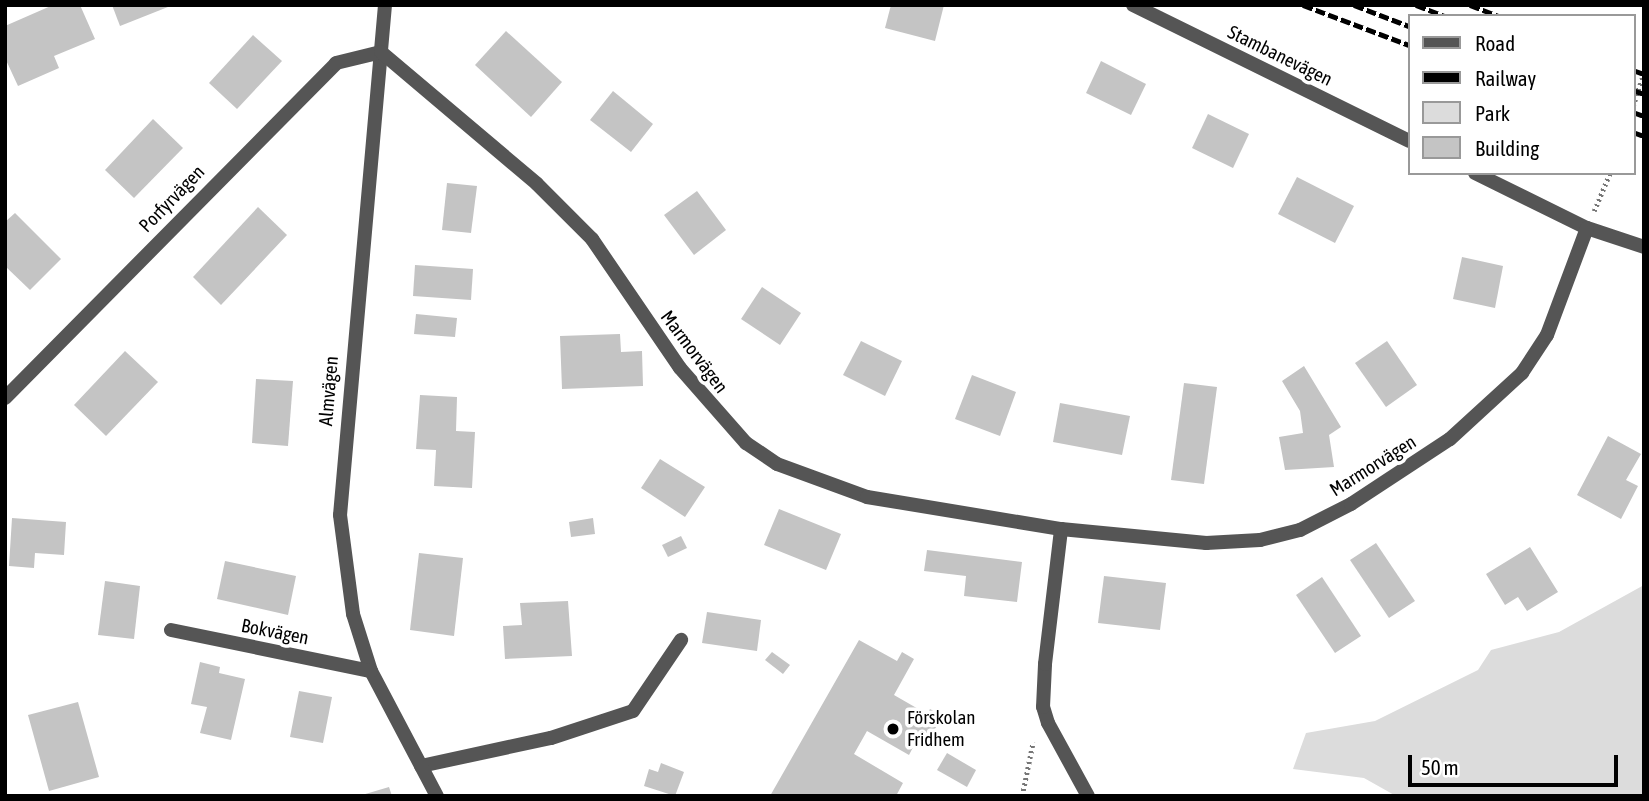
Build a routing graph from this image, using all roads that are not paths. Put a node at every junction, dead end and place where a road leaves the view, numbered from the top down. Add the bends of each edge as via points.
1 (385, 5) edge
2 (1133, 5) edge
3 (381, 52) junction
4 (1408, 141) edge
5 (1479, 175) edge
6 (1587, 228) junction
7 (1644, 247) edge
8 (5, 398) edge
9 (1061, 528) junction
10 (170, 630) dead end
11 (681, 640) dead end
12 (371, 671) junction
13 (421, 766) junction
14 (437, 796) edge
15 (1088, 796) edge

1 - 3 street, Almvägen
2 - 4 street, Stambanevägen
3 - 8 street, Porfyrvägen via 336,63
3 - 9 street, Marmorvägen via 537,184 592,239 680,368 746,443 777,464 867,497
3 - 12 street, Almvägen via 340,515 353,614
5 - 6 street
6 - 7 street
6 - 9 street, Marmorvägen via 1547,335 1522,373 1450,439 1361,499 1300,530 1260,540 1206,542
9 - 15 street via 1043,707
10 - 12 street, Bokvägen
11 - 13 street via 634,711 551,738
12 - 13 street, Almvägen
13 - 14 street, Almvägen

